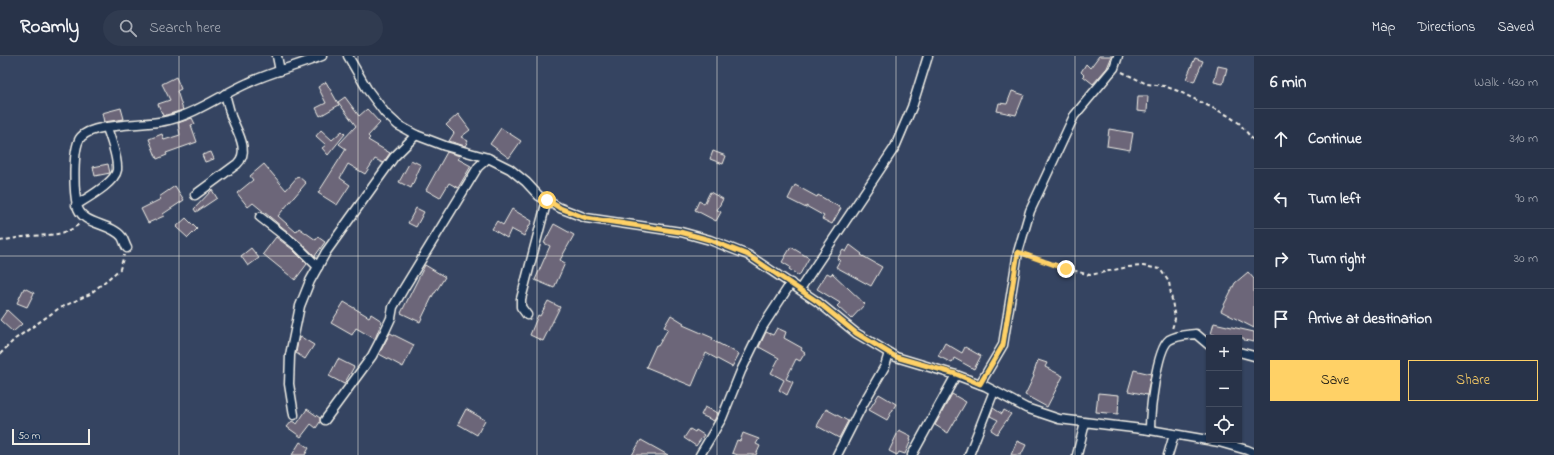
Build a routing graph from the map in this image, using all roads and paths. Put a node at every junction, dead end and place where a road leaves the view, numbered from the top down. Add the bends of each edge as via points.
1 (277, 56) edge
2 (322, 56) edge
3 (348, 56) edge
4 (928, 56) edge
5 (1118, 56) edge
6 (1114, 68) junction
7 (280, 71) junction
8 (225, 94) junction
9 (107, 128) junction
10 (416, 135) junction
11 (1254, 141) edge
12 (488, 158) junction
13 (195, 196) dead end
14 (547, 200) junction
15 (76, 205) junction
16 (260, 217) dead end
17 (86, 218) junction
18 (0, 241) edge
19 (127, 248) joint
20 (1018, 252) junction
21 (318, 267) junction
22 (791, 283) junction
23 (800, 289) junction
24 (527, 315) dead end
25 (1169, 340) junction
26 (1206, 342) edge
27 (889, 353) junction
28 (1242, 353) edge
29 (0, 354) edge
30 (1254, 356) edge
31 (956, 374) junction
32 (980, 384) junction
33 (994, 391) junction
34 (294, 415) dead end
35 (325, 420) dead end
36 (1085, 423) junction
37 (1150, 430) junction
38 (1174, 435) junction
39 (1254, 454) edge
40 (700, 455) edge
41 (837, 455) edge
42 (912, 455) edge
43 (969, 455) edge
44 (1076, 455) edge
45 (1168, 455) edge

1 - 7 street
2 - 7 street
3 - 10 street via 367,89 385,113 398,125
4 - 23 street via 896,147
5 - 6 street
6 - 11 path via 1141,82 1178,91 1227,115 1239,123
6 - 20 street via 1074,116 1030,211
7 - 8 street
8 - 9 street via 190,113 168,121
8 - 13 street via 242,142 243,153 237,164
9 - 15 street via 87,132 77,143 74,166
9 - 15 street via 114,148 117,170 115,176
10 - 12 street
10 - 21 street via 394,157
12 - 14 street via 510,169 539,196
12 - 35 street via 478,167 400,294 372,356
14 - 22 street via 586,218 680,232 710,240 748,255
14 - 24 street via 521,299 521,307
15 - 17 street
16 - 21 street via 296,244
17 - 18 path via 74,228 56,235
17 - 19 street via 115,231 122,237
19 - 29 path via 120,268 106,281 90,294 58,309 15,339
20 - 25 path via 1090,275 1128,267 1160,269 1169,282 1175,319
20 - 32 street via 1003,345
21 - 34 street via 300,306 290,355 289,384
22 - 23 street
22 - 40 street via 763,326 722,418
23 - 27 street via 856,333
25 - 26 street via 1196,334
25 - 37 street via 1162,352 1155,382
27 - 31 street
27 - 41 street via 885,366
28 - 30 street
31 - 32 street
31 - 42 street
32 - 33 street
33 - 36 street via 1026,408 1059,419
33 - 43 street
36 - 37 street
36 - 44 street
37 - 38 street
38 - 39 street via 1219,442
38 - 45 street

